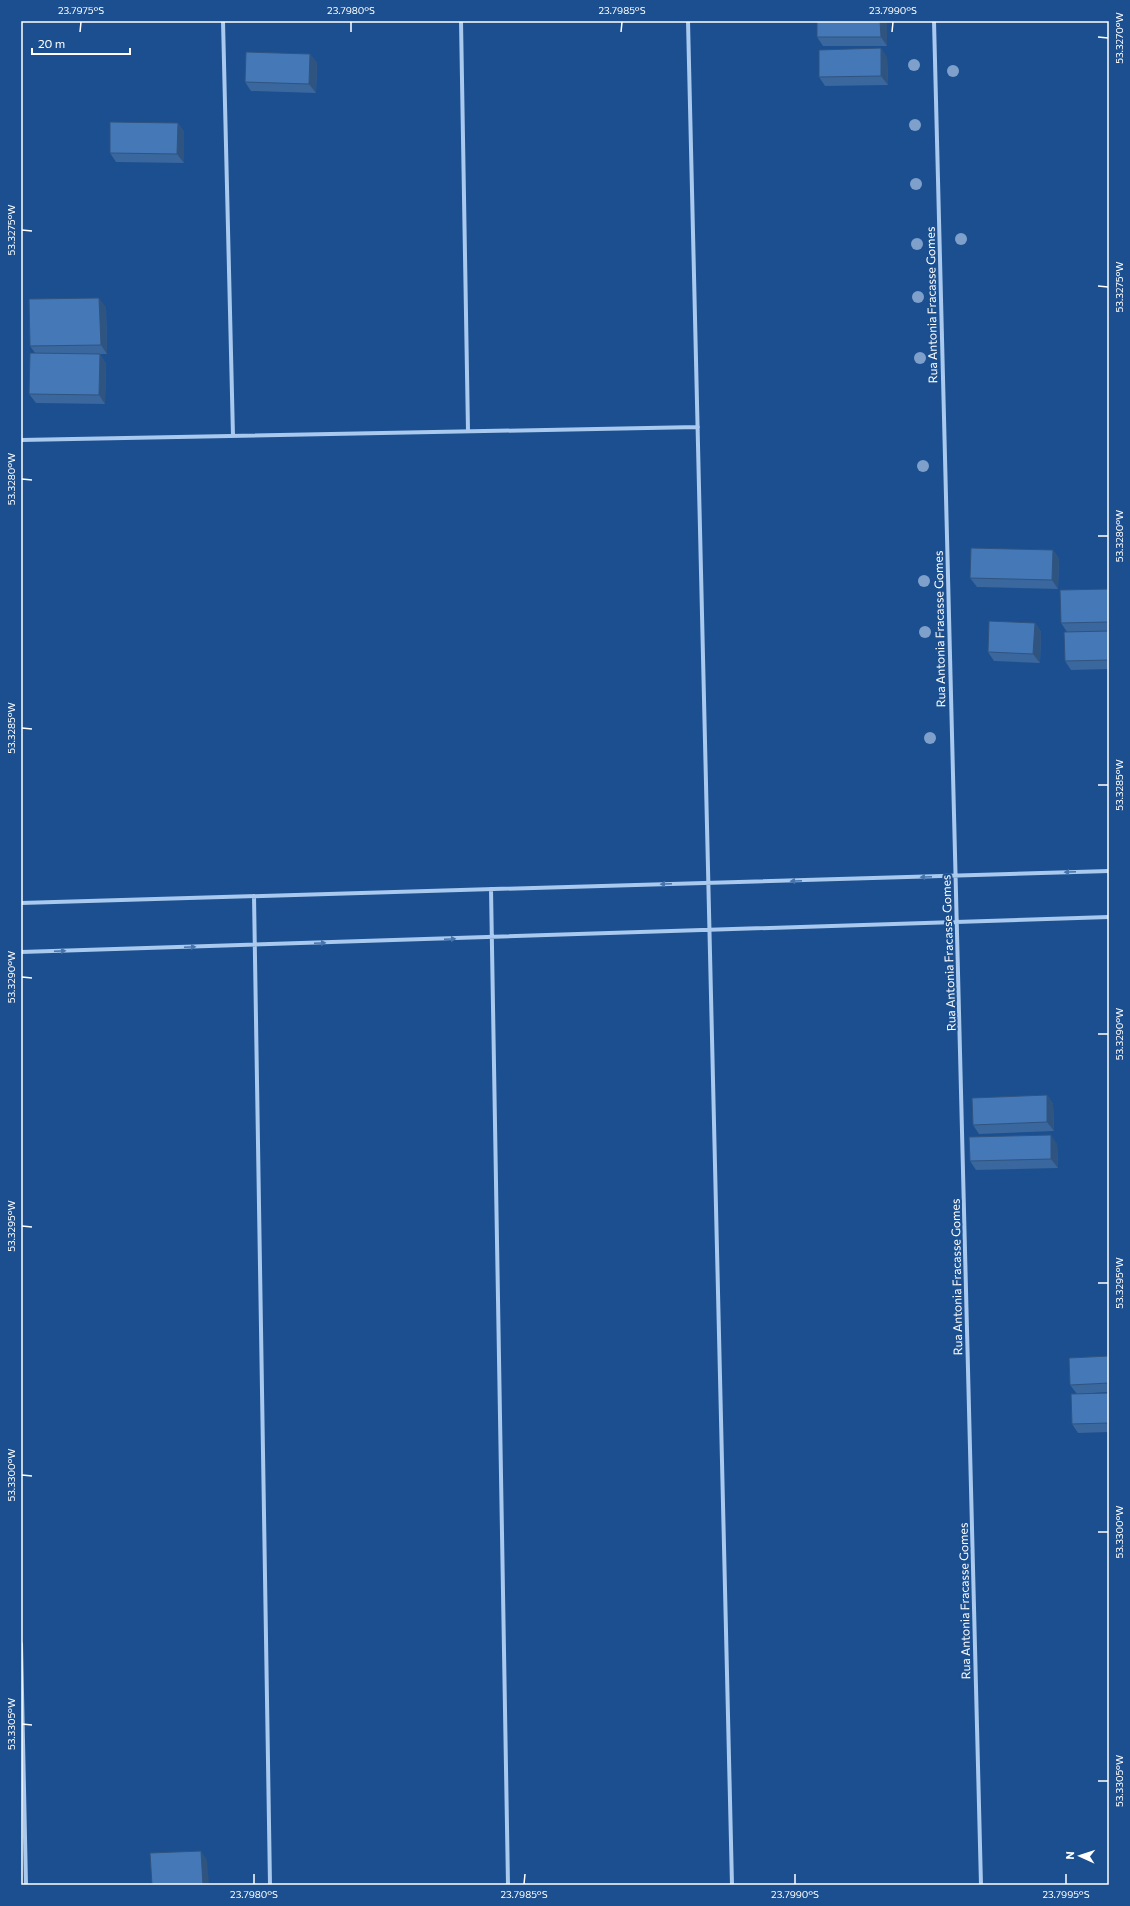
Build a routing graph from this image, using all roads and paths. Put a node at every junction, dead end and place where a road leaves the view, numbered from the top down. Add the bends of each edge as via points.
1 (223, 21) edge
2 (461, 21) edge
3 (688, 21) edge
4 (934, 21) edge
5 (698, 427) junction
6 (468, 431) junction
7 (233, 436) junction
8 (21, 440) edge
9 (1109, 871) edge
10 (956, 876) junction
11 (708, 883) junction
12 (491, 889) junction
13 (254, 896) junction
14 (21, 903) edge
15 (1109, 917) edge
16 (957, 921) junction
17 (710, 930) junction
18 (492, 938) junction
19 (256, 946) junction
20 (21, 952) edge
21 (21, 1644) edge
22 (26, 1885) edge
23 (270, 1885) edge
24 (508, 1885) edge
25 (732, 1885) edge
26 (981, 1885) edge

1 - 7 street
2 - 6 street
3 - 5 street
4 - 10 street, Rua Antonia Fracasse Gomes
5 - 6 street
5 - 11 street
6 - 7 street
7 - 8 street
9 -> 10 street
10 -> 11 street
10 - 16 street, Rua Antonia Fracasse Gomes
11 -> 12 street
11 - 17 street
12 - 13 street
12 - 18 street
13 - 14 street
13 - 19 street
15 - 16 street
16 - 17 street
16 - 26 street, Rua Antonia Fracasse Gomes
17 - 18 street
17 - 25 street
19 -> 18 street
18 - 24 street
20 -> 19 street
19 - 23 street
21 - 22 street

